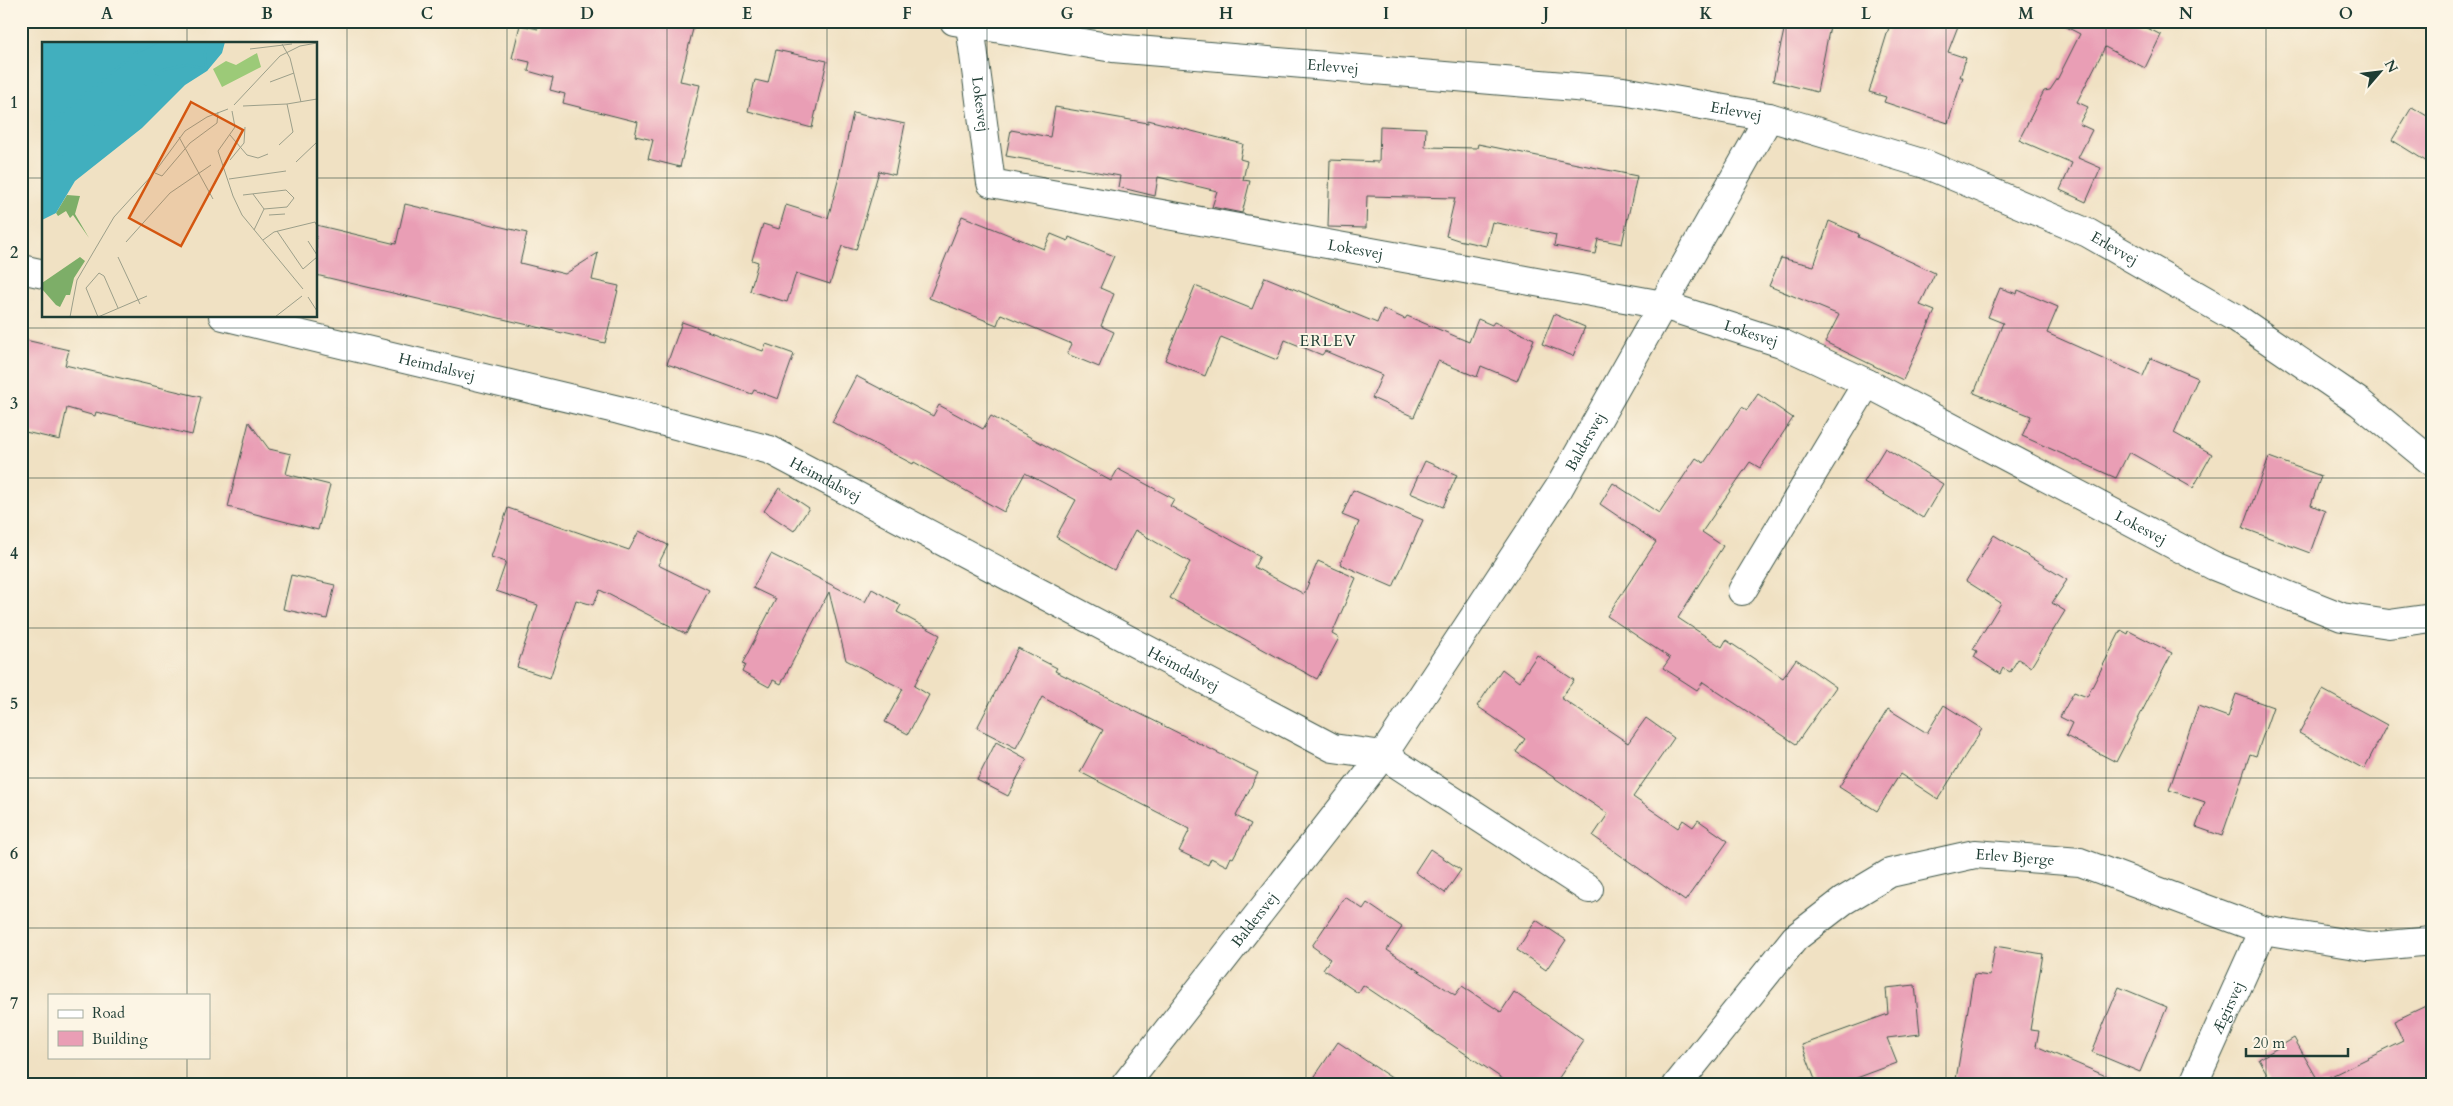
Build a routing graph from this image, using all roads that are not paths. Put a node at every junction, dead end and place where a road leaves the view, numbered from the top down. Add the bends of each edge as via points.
1 (962, 23) edge
2 (1769, 117) junction
3 (21, 269) edge
4 (42, 274) edge
5 (1662, 305) junction
6 (231, 318) edge
7 (1867, 383) junction
8 (2432, 462) edge
9 (1742, 591) dead end
10 (2432, 618) edge
11 (1383, 755) junction
12 (1589, 889) dead end
13 (2263, 930) junction
14 (2432, 941) edge
15 (1125, 1085) edge
16 (1677, 1085) edge
17 (2193, 1085) edge

1 - 2 street, Erlevvej via 1113,48 1623,91
1 - 5 street, Lokesvej via 991,183
2 - 5 street, Baldersvej
2 - 8 street, Erlevvej via 1925,164 2088,233 2236,318 2359,402
3 - 4 street
5 - 7 street, Lokesvej via 1781,343
5 - 11 street, Baldersvej via 1559,488
6 - 11 street, Heimdalsvej via 619,410 770,450 1333,748
7 - 9 street
7 - 10 street, Lokesvej via 2214,566 2342,617 2389,624
11 - 12 street
11 - 15 street, Baldersvej
13 - 14 street, Erlev Bjerge via 2368,947
13 - 16 street, Erlev Bjerge via 2080,862 1975,854 1890,873 1843,901 1795,938
13 - 17 street, Ægirsvej

